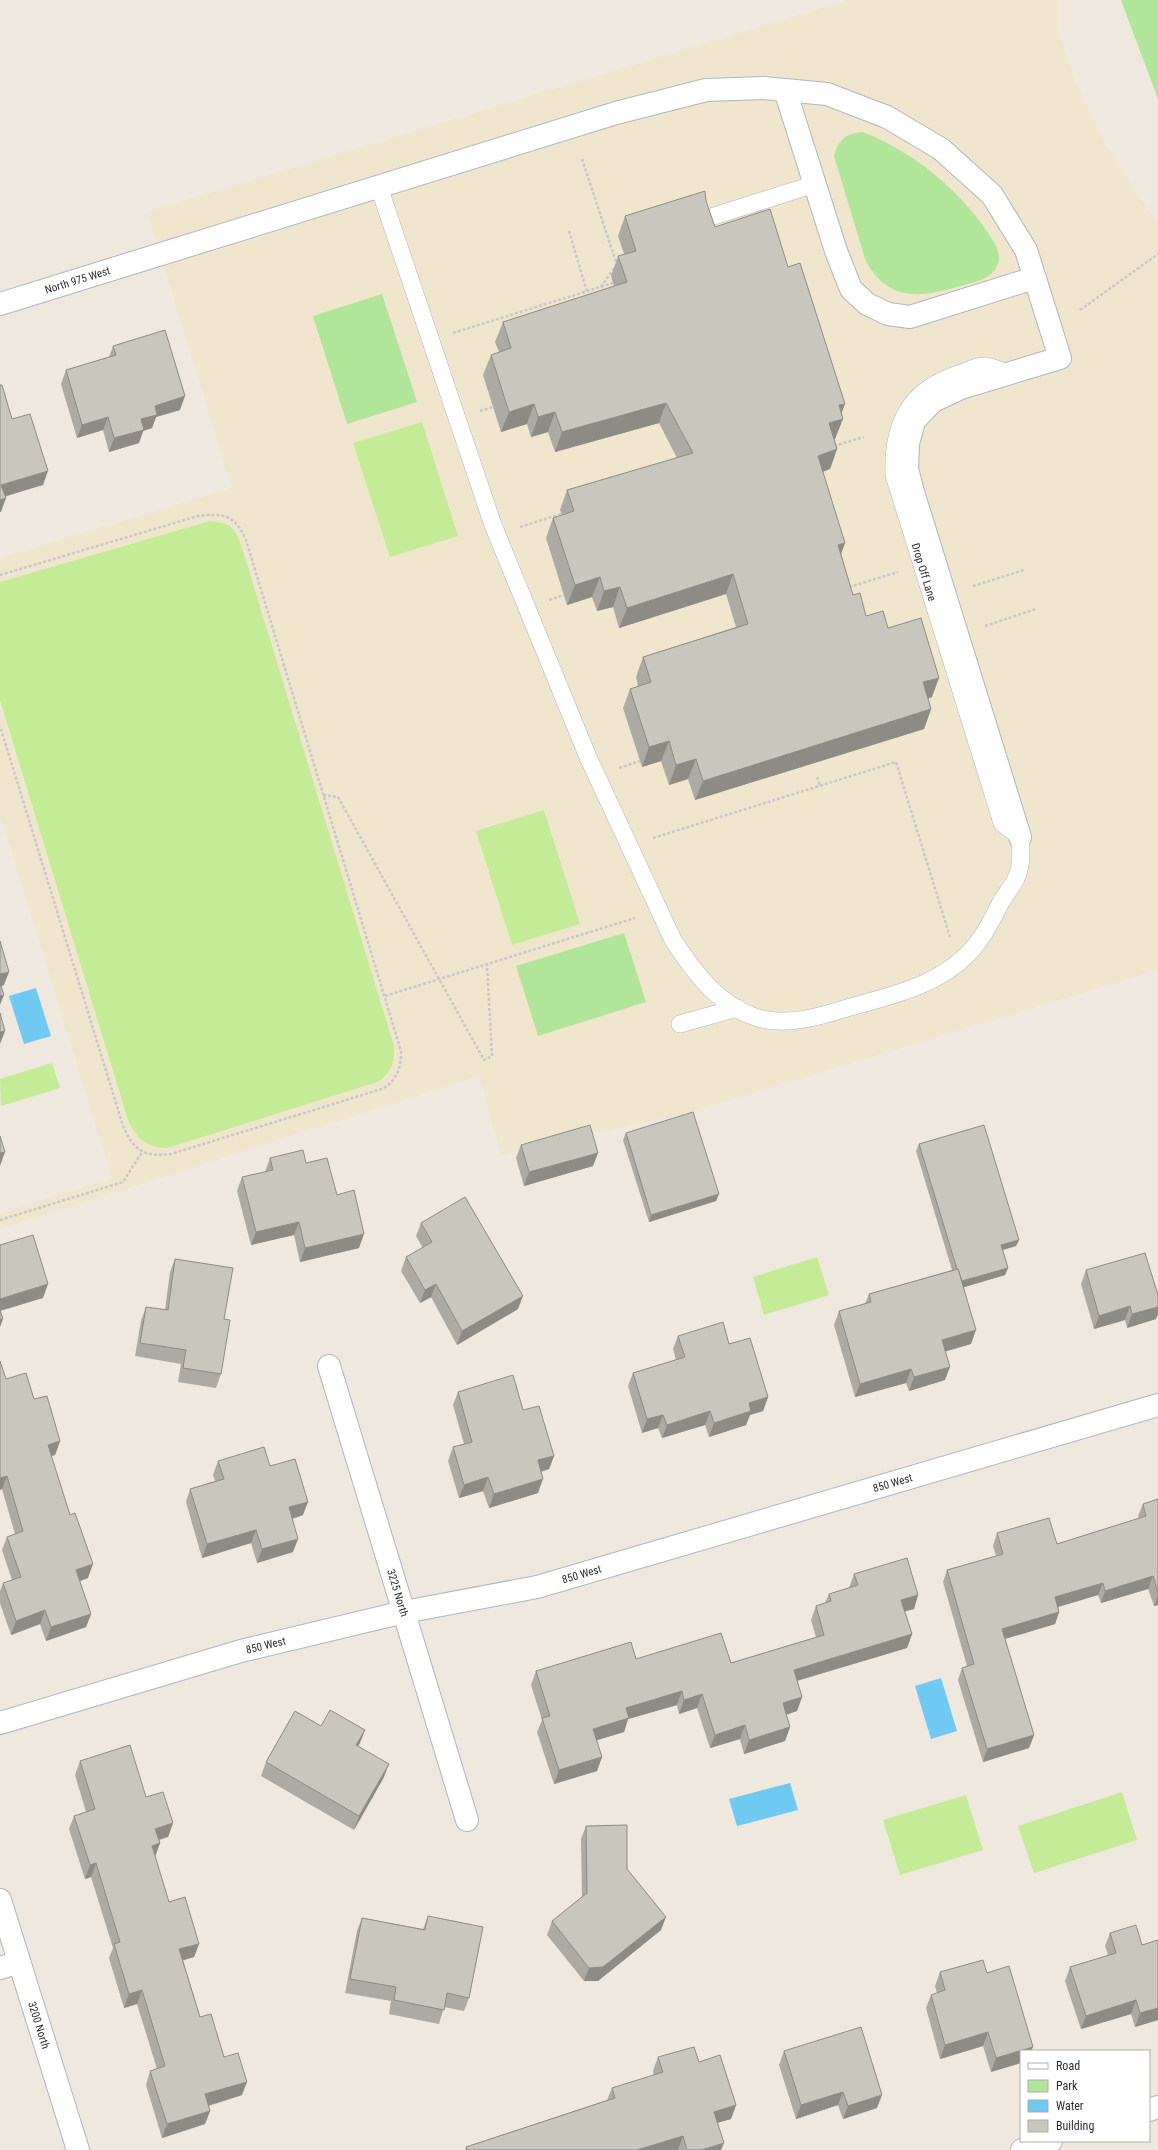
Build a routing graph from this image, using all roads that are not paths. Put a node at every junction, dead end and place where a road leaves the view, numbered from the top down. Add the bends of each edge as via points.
1 (785, 90) junction
2 (815, 184) junction
3 (379, 186) junction
4 (708, 218) edge
5 (1034, 278) junction
6 (0, 304) edge
7 (1020, 837) joint
8 (737, 1008) junction
9 (680, 1024) dead end
10 (328, 1366) dead end
11 (1158, 1405) edge
12 (404, 1612) junction
13 (0, 1723) edge
14 (467, 1820) dead end
15 (0, 1900) edge
16 (10, 1965) edge
17 (1048, 2142) edge
18 (78, 2150) edge
19 (1022, 2150) edge

1 - 2 street
1 - 3 street, North 975 West via 706,90 616,113
1 - 5 street, North 975 West via 827,94 887,117 941,149 992,195 1026,250
2 - 4 lane
2 - 5 street via 851,289 867,304 888,314 910,317
3 - 6 street, North 975 West
3 - 8 lane via 493,525 588,757 673,940 709,988
5 - 7 street, North 975 West via 1060,358 961,388 933,401 914,421 908,444 906,469
7 - 8 lane via 1021,855 1017,876 997,911 975,946 952,968 929,982 820,1016 782,1021 756,1018
8 - 9 lane
10 - 12 street, 3225 North
11 - 12 street, 850 West via 537,1587
12 - 13 street, 850 West via 241,1651
12 - 14 street, 3225 North
15 - 16 street, 3200 North
16 - 18 street, 3200 North
17 - 19 street

